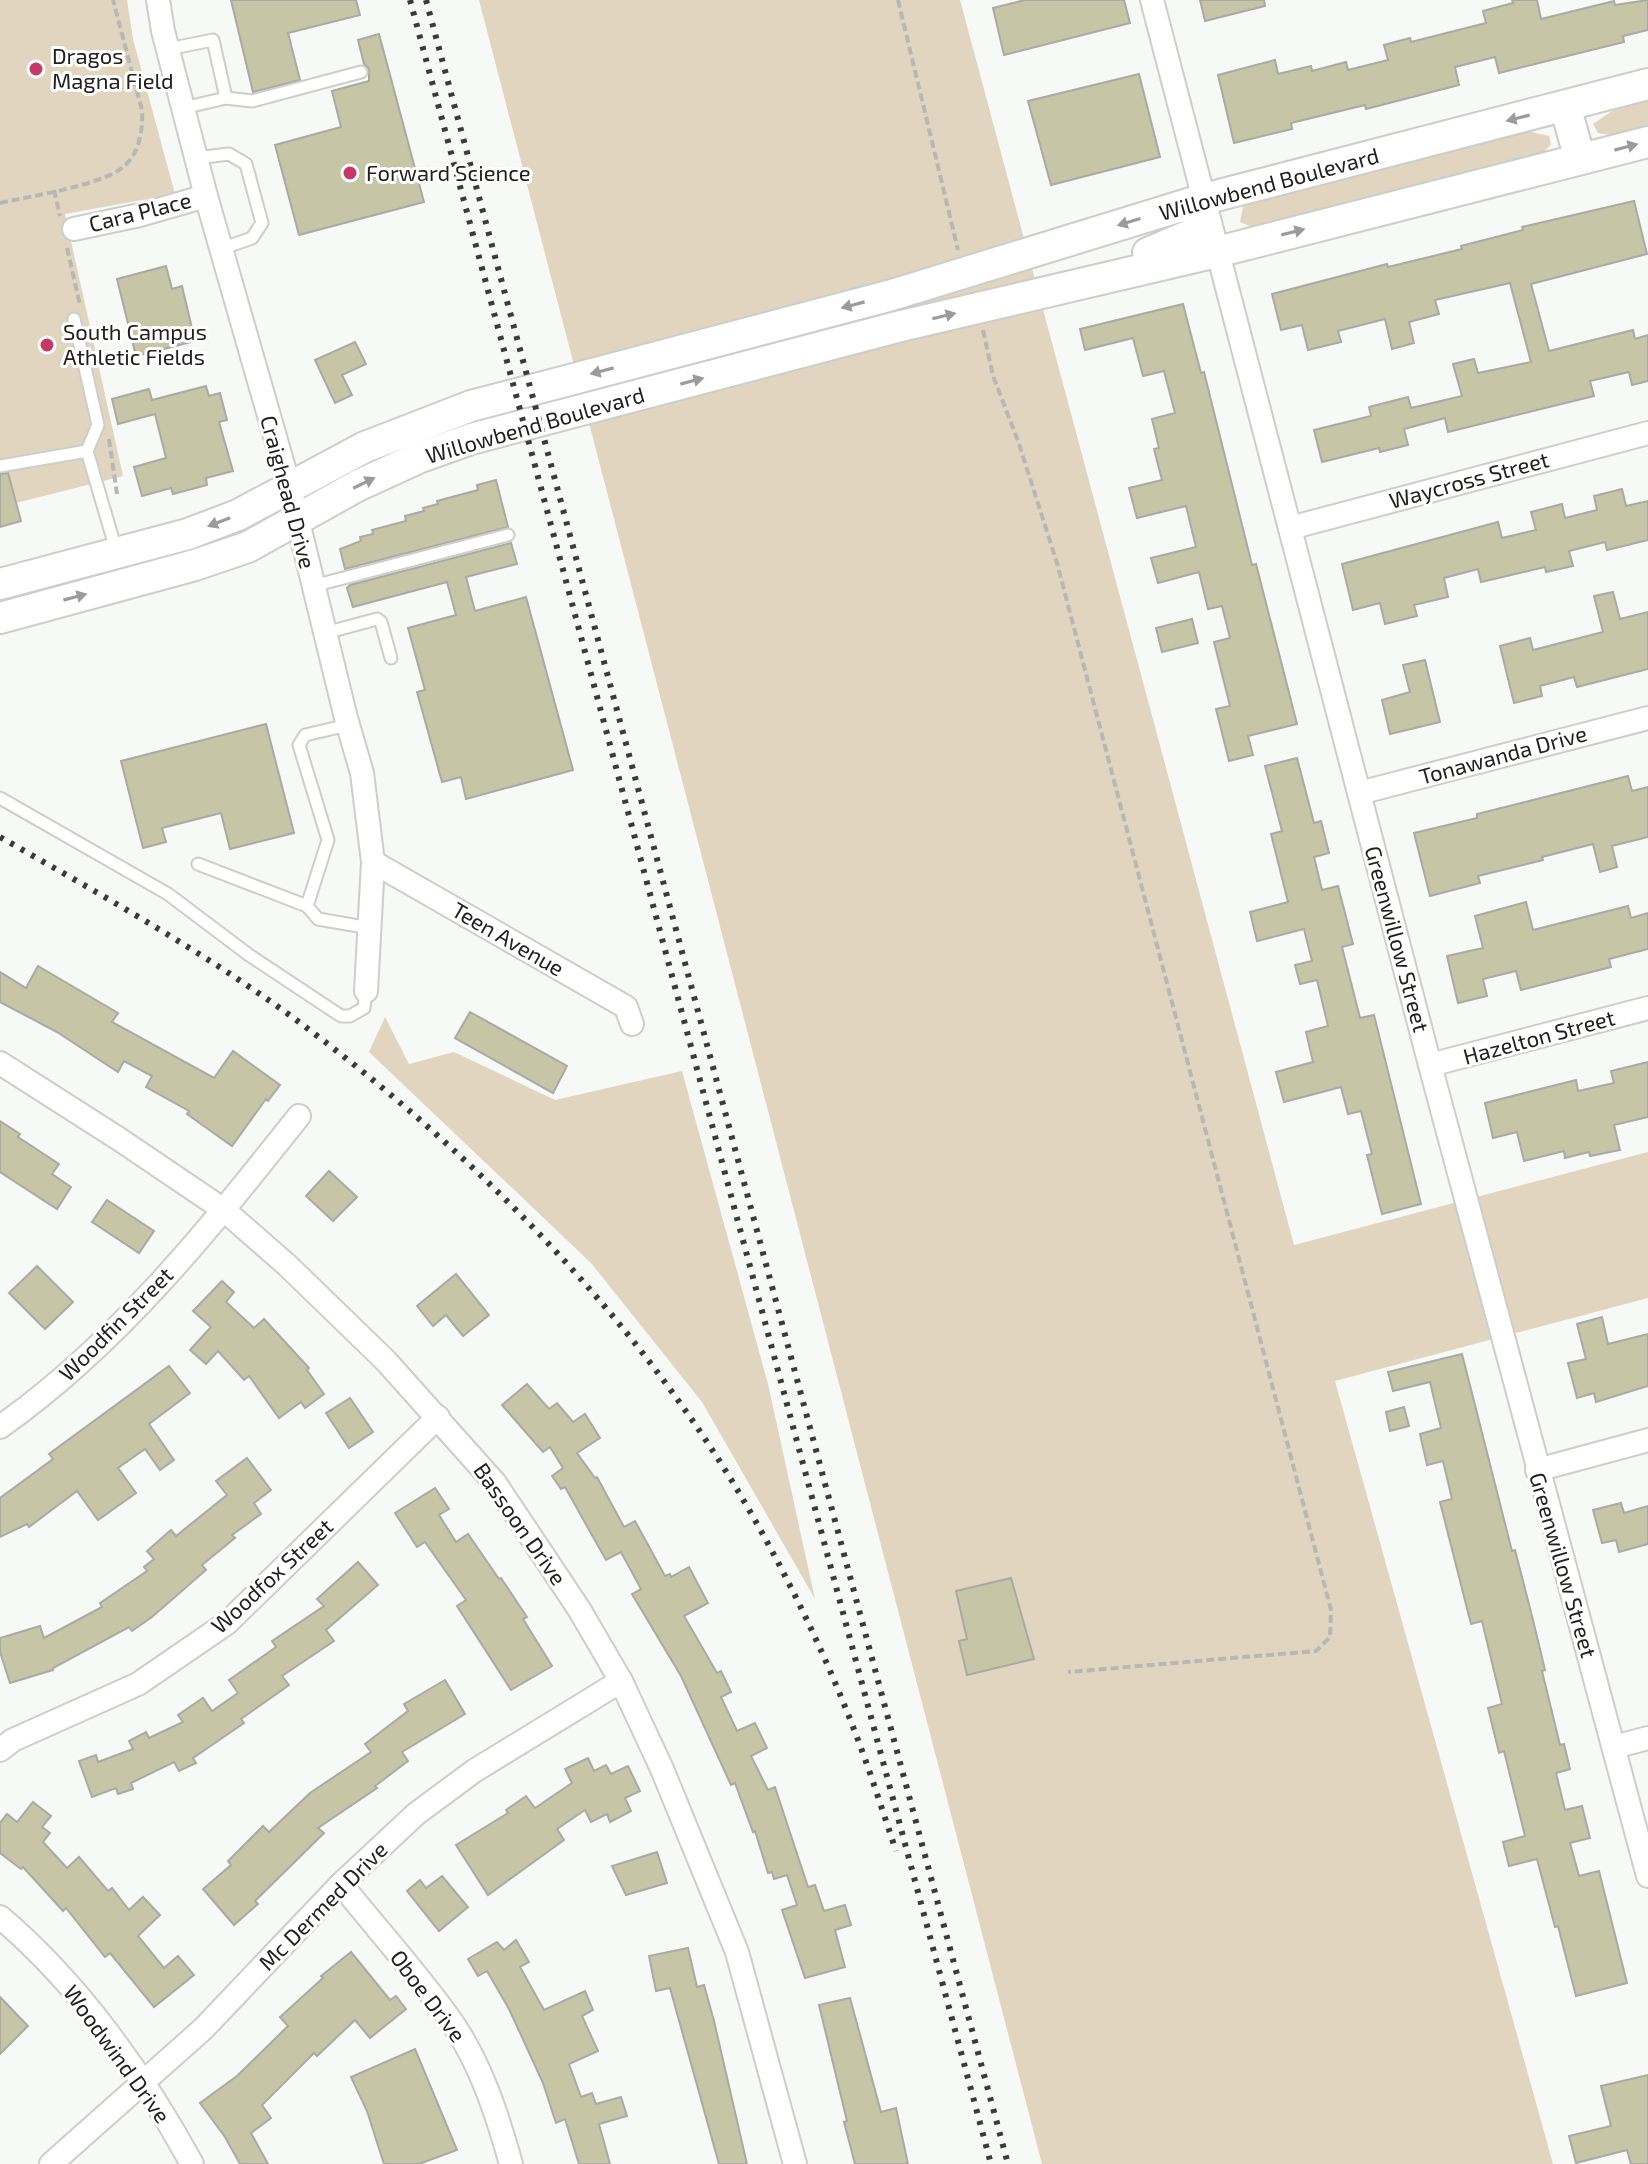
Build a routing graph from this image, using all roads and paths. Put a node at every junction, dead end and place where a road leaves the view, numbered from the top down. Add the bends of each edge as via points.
1 (113, 0) edge
2 (158, 0) edge
3 (898, 0) edge
4 (1152, 0) edge
5 (168, 49) junction
6 (361, 72) dead end
7 (1648, 84) edge
8 (226, 98) junction
9 (1565, 106) junction
10 (183, 108) junction
11 (1648, 142) edge
12 (196, 158) junction
13 (1580, 159) junction
14 (206, 196) junction
15 (1204, 199) junction
16 (0, 203) edge
17 (74, 229) dead end
18 (221, 249) junction
19 (1217, 252) junction
20 (963, 274) junction
21 (1070, 287) junction
22 (892, 295) junction
23 (979, 308) junction
24 (74, 319) dead end
25 (901, 326) junction
26 (1648, 433) edge
27 (87, 451) junction
28 (0, 466) edge
29 (290, 489) junction
30 (297, 522) junction
31 (1290, 528) junction
32 (508, 535) dead end
33 (147, 545) junction
34 (117, 554) junction
35 (156, 575) junction
36 (0, 584) edge
37 (313, 586) junction
38 (0, 618) edge
39 (325, 633) junction
40 (391, 658) dead end
41 (1648, 718) edge
42 (348, 725) junction
43 (1359, 793) junction
44 (0, 798) edge
45 (373, 862) junction
46 (198, 864) dead end
47 (307, 906) junction
48 (370, 928) junction
49 (366, 991) joint
50 (1648, 1008) edge
51 (632, 1024) dead end
52 (0, 1063) edge
53 (1430, 1065) junction
54 (299, 1116) dead end
55 (224, 1210) junction
56 (438, 1417) junction
57 (0, 1427) edge
58 (1648, 1440) edge
59 (1537, 1470) junction
60 (1068, 1672) dead end
61 (621, 1681) junction
62 (1648, 1738) edge
63 (1614, 1747) junction
64 (0, 1750) edge
65 (1648, 1876) edge
66 (341, 1884) junction
67 (0, 1917) edge
68 (142, 2084) junction
69 (51, 2164) edge
70 (192, 2164) edge
71 (511, 2164) edge
72 (795, 2164) edge

1 - 16 path via 142,110 143,127 134,153 110,174
2 - 5 street, Craighead Drive
3 - 20 path
4 - 15 street, Greenwillow Street
5 - 8 lane via 213,40
5 - 10 street, Craighead Drive
6 - 8 lane via 252,101
7 - 9 main road, Willowbend Boulevard
8 - 10 lane
9 - 13 main road
9 -> 15 main road, Willowbend Boulevard
10 - 12 street, Craighead Drive
13 -> 11 main road, Willowbend Boulevard
12 - 14 street, Craighead Drive
12 - 18 lane via 229,154 246,164 262,223 252,238
19 -> 13 main road, Willowbend Boulevard
14 - 17 street, Cara Place
14 - 18 street, Craighead Drive
15 - 19 street, Greenwillow Street
15 -> 20 main road, Willowbend Boulevard
15 - 21 main road via 1193,234 1109,265
18 - 29 street, Craighead Drive
19 - 21 main road, Willowbend Boulevard
19 - 31 street, Greenwillow Street
20 - 22 main road, Willowbend Boulevard
21 - 23 main road, Willowbend Boulevard
22 - 25 main road
22 -> 29 main road, Willowbend Boulevard via 471,406 365,447
25 -> 23 main road, Willowbend Boulevard
23 - 60 path via 993,376 1057,563 1331,1610 1330,1637 1316,1651
24 - 27 lane via 98,425
30 -> 25 main road, Willowbend Boulevard via 357,486 471,439
26 - 31 street, Waycross Street
27 - 28 lane
27 - 34 lane
29 - 30 street, Craighead Drive
29 -> 33 main road, Willowbend Boulevard via 238,515
30 - 35 main road, Willowbend Boulevard via 248,547
30 - 37 street, Craighead Drive
31 - 43 street, Greenwillow Street
32 - 37 lane
33 - 34 main road, Willowbend Boulevard
33 - 35 main road
34 - 36 main road, Willowbend Boulevard
38 -> 35 main road, Willowbend Boulevard
37 - 39 street, Craighead Drive
39 - 40 lane via 377,619
39 - 42 street, Craighead Drive
41 - 43 street, Tonawanda Drive
42 - 45 street, Craighead Drive via 362,773
42 - 47 lane via 305,735 299,745 328,840
43 - 53 street, Greenwillow Street
44 - 49 lane via 168,894 341,1016 364,1008
45 - 48 street, Craighead Drive
45 - 51 street, Teen Avenue via 626,1007
46 - 47 lane
47 - 48 lane via 318,919
48 - 49 street, Craighead Drive
50 - 53 street, Hazelton Street
52 - 55 street, Bassoon Drive
53 - 59 street, Greenwillow Street
54 - 55 street
55 - 56 street, Bassoon Drive via 287,1265
55 - 57 street, Woodfin Street via 100,1345
56 - 61 street, Bassoon Drive via 495,1483
56 - 64 street, Woodfox Street via 227,1623 138,1684
58 - 59 street
59 - 63 street, Greenwillow Street
61 - 66 street, Mc Dermed Drive via 474,1771 416,1814
61 - 72 street, Bassoon Drive via 737,1952
62 - 63 street
63 - 65 street, Greenwillow Street
66 - 68 street, Mc Dermed Drive via 203,2029
66 - 71 street, Oboe Drive via 450,2019 492,2100
67 - 68 street, Woodwind Drive via 65,1982
68 - 69 street, Mc Dermed Drive
68 - 70 street, Woodwind Drive

